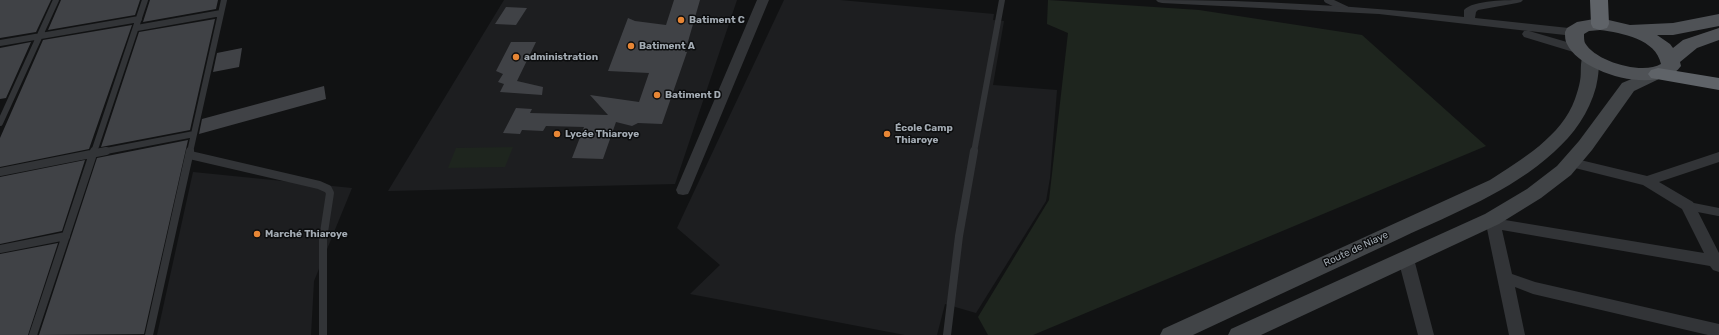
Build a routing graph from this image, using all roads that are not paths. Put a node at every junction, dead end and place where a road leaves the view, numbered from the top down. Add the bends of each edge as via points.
1 (56, 0) edge
2 (146, 0) edge
3 (224, 0) edge
4 (763, 0) edge
5 (1002, 0) edge
6 (1162, 0) edge
7 (1327, 0) edge
8 (1517, 0) edge
9 (1599, 0) edge
10 (1346, 9) junction
11 (222, 13) junction
12 (139, 19) junction
13 (1719, 20) edge
14 (1469, 21) junction
15 (1600, 24) junction
16 (1496, 25) junction
17 (137, 28) junction
18 (1627, 29) junction
19 (1574, 32) junction
20 (1719, 34) edge
21 (40, 36) junction
22 (0, 43) edge
23 (1585, 54) junction
24 (1671, 59) junction
25 (1655, 75) junction
26 (1719, 84) edge
27 (10, 101) junction
28 (0, 103) edge
29 (0, 123) edge
30 (194, 134) junction
31 (94, 154) junction
32 (190, 155) junction
33 (1719, 157) edge
34 (1566, 168) junction
35 (0, 172) edge
36 (1647, 180) junction
37 (683, 190) dead end
38 (1688, 206) junction
39 (1719, 212) edge
40 (1492, 221) junction
41 (66, 236) junction
42 (0, 249) edge
43 (1406, 259) junction
44 (1717, 264) edge
45 (1504, 277) junction
46 (1719, 331) edge
47 (33, 335) edge
48 (149, 335) edge
49 (323, 335) edge
50 (947, 335) edge
51 (1171, 335) edge
52 (1239, 335) edge
53 (1426, 335) edge
54 (1517, 335) edge

1 - 21 lane
2 - 12 lane
3 - 11 lane
4 - 37 street
5 - 50 lane via 959,236
6 - 10 street
7 - 10 lane
8 - 14 street via 1475,7 1470,10
9 - 15 highway
10 - 14 street
11 - 17 lane
11 - 30 lane
12 - 17 lane
12 - 21 lane
13 - 18 main road via 1673,29
14 - 16 street
15 - 18 main road
15 - 19 main road via 1584,26
16 - 19 street
16 - 23 street
17 - 31 lane
18 - 24 main road via 1656,42 1666,50
19 - 23 main road via 1575,44
20 - 24 main road via 1690,44
21 - 22 lane
21 - 27 lane
23 - 25 main road via 1614,69 1641,75
23 - 51 main road, Route de Niaye via 1589,80 1584,99 1556,141 1537,158 1483,193 1385,235
24 - 25 main road via 1671,66 1667,71
25 - 26 highway
25 - 34 main road via 1628,87 1623,92
27 - 28 lane
27 - 29 lane
30 - 31 lane
30 - 32 lane
31 - 35 lane
31 - 41 lane
32 - 48 lane
32 - 49 lane via 328,189 330,193 323,239
33 - 36 street
34 - 36 street
34 - 40 main road via 1532,195
36 - 38 street
38 - 39 lane
38 - 44 street
40 - 43 main road
40 - 44 street
40 - 45 street
41 - 42 lane
41 - 47 lane
43 - 52 main road
43 - 53 street
45 - 46 street via 1533,288
45 - 54 street

